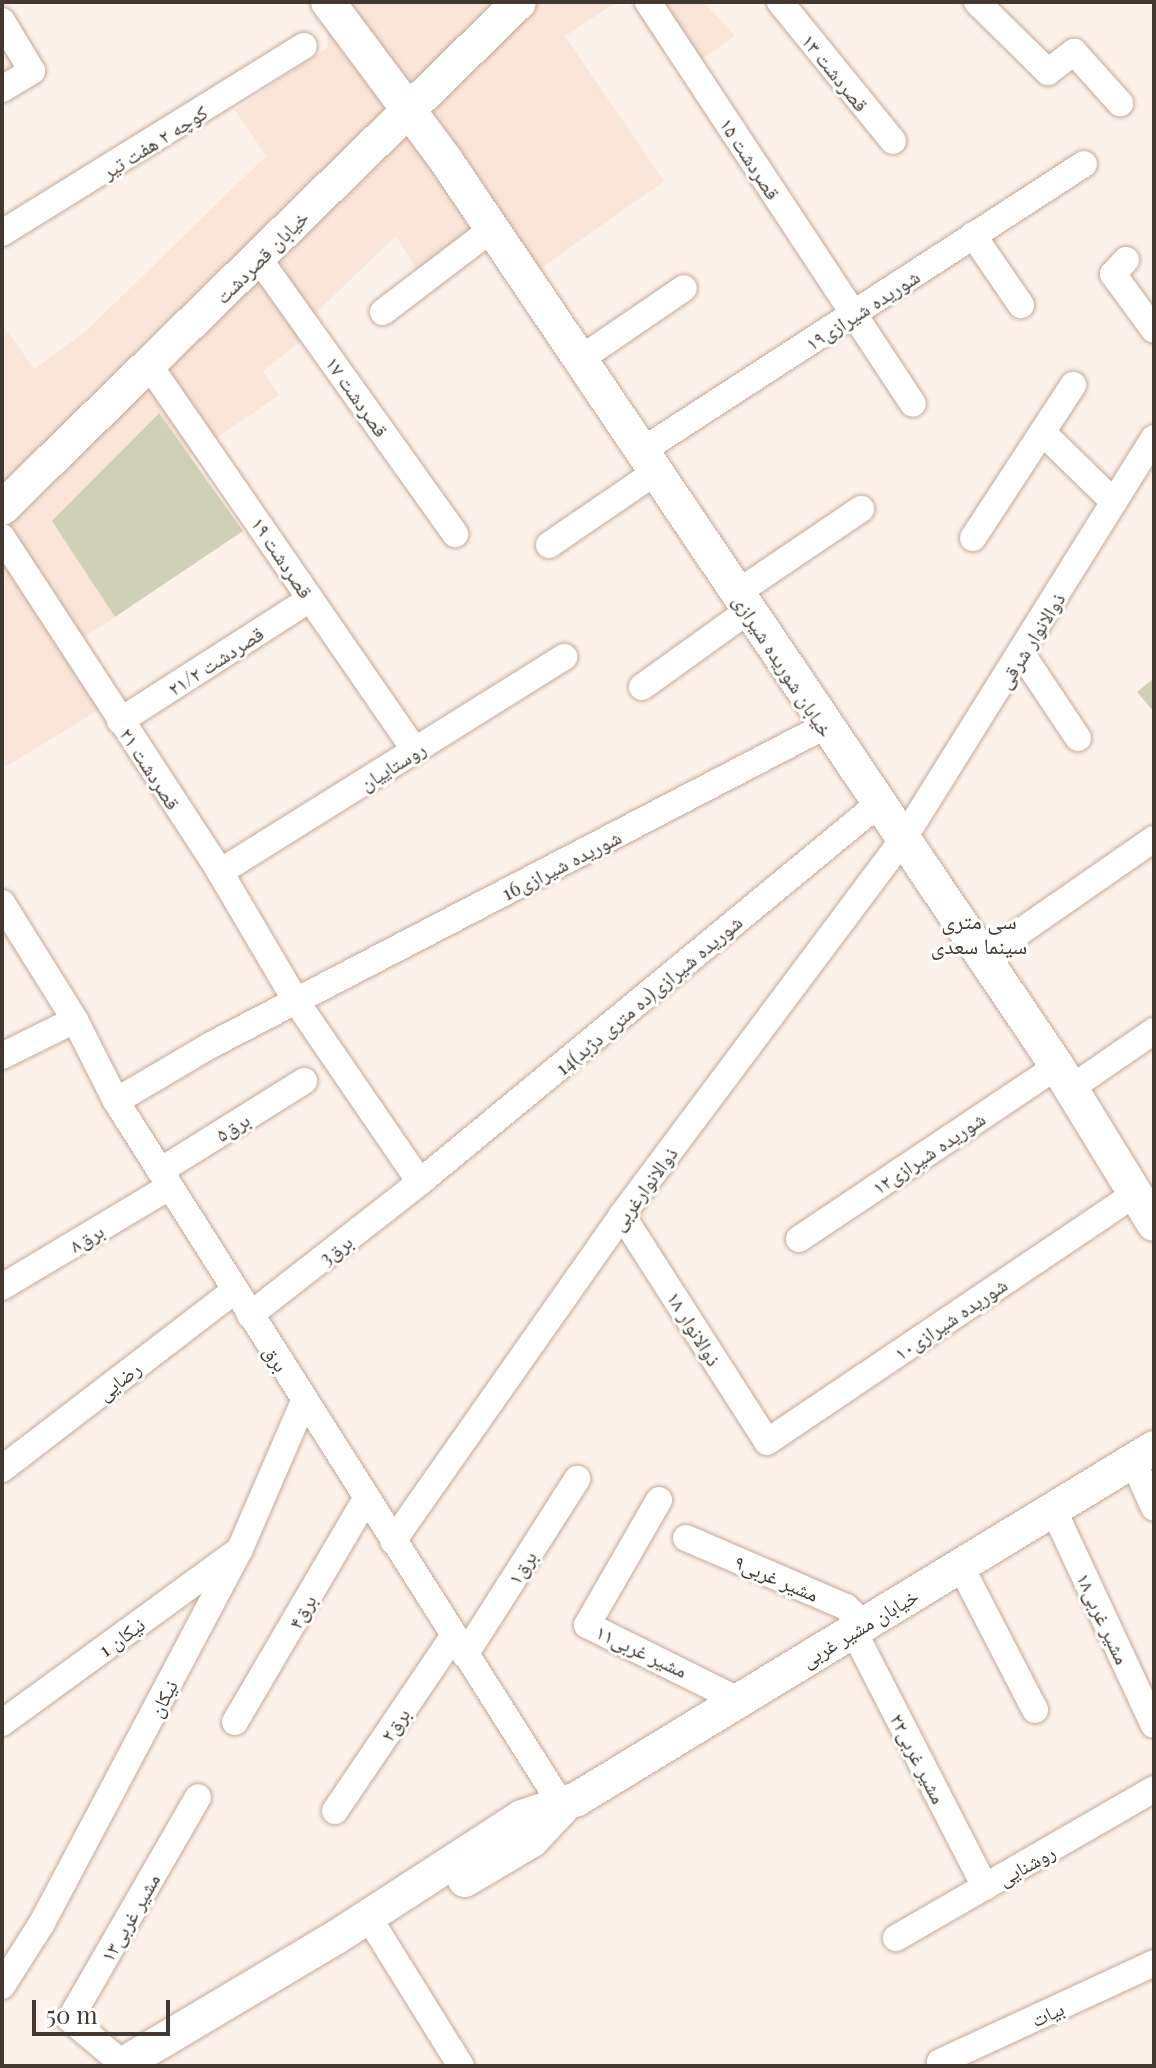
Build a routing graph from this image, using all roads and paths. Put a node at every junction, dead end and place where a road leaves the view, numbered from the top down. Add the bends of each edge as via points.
1 (328, 2) edge
2 (519, 2) edge
3 (648, 2) edge
4 (780, 2) edge
5 (989, 6) edge
6 (2, 21) edge
7 (304, 46) dead end
8 (2, 89) edge
9 (1120, 103) dead end
10 (410, 108) junction
11 (893, 141) dead end
12 (1084, 164) dead end
13 (492, 229) junction
14 (2, 233) edge
15 (973, 235) junction
16 (259, 259) junction
17 (1126, 260) dead end
18 (684, 288) dead end
19 (1021, 305) dead end
20 (383, 312) dead end
21 (855, 315) junction
22 (1154, 330) edge
23 (579, 360) junction
24 (149, 365) junction
25 (1073, 385) dead end
26 (913, 404) dead end
27 (1045, 435) junction
28 (1154, 438) edge
29 (647, 462) junction
30 (1114, 502) junction
31 (861, 509) dead end
32 (2, 514) edge
33 (455, 534) dead end
34 (973, 538) dead end
35 (549, 545) dead end
36 (310, 599) junction
37 (743, 602) junction
38 (1022, 654) junction
39 (564, 657) dead end
40 (642, 687) dead end
41 (120, 721) junction
42 (825, 726) junction
43 (1078, 738) dead end
44 (415, 750) junction
45 (877, 805) junction
46 (1154, 839) edge
47 (902, 841) junction
48 (220, 872) junction
49 (2, 903) edge
50 (984, 957) junction
51 (296, 1001) junction
52 (75, 1020) junction
53 (1154, 1031) edge
54 (2, 1056) edge
55 (1064, 1077) junction
56 (304, 1081) dead end
57 (116, 1101) junction
58 (165, 1179) junction
59 (420, 1182) junction
60 (1147, 1209) edge
61 (622, 1215) junction
62 (799, 1239) dead end
63 (2, 1287) edge
64 (235, 1290) junction
65 (250, 1315) junction
66 (304, 1401) junction
67 (767, 1442) joint
68 (1144, 1455) edge
69 (2, 1469) edge
70 (577, 1479) dead end
71 (366, 1499) junction
72 (659, 1500) dead end
73 (1154, 1508) edge
74 (1054, 1511) junction
75 (686, 1538) dead end
76 (393, 1541) junction
77 (240, 1549) junction
78 (961, 1567) junction
79 (859, 1627) junction
80 (459, 1646) junction
81 (738, 1700) junction
82 (1035, 1710) dead end
83 (1152, 1715) edge
84 (235, 1722) dead end
85 (2, 1723) edge
86 (1154, 1789) edge
87 (198, 1797) dead end
88 (563, 1807) junction
89 (335, 1811) dead end
90 (985, 1887) junction
91 (377, 1931) junction
92 (896, 1938) dead end
93 (1154, 1963) edge
94 (2, 1986) edge
95 (941, 2064) edge
96 (128, 2065) edge
97 (461, 2066) edge

1 - 10 main road, خیابان شوریده شیرازی
2 - 10 main road, خیابان قصردشت
3 - 21 street, قصردشت ۱۵
4 - 11 street, قصردشت ۱۳
5 - 9 street via 1048,72 1074,52
6 - 8 street via 32,71
7 - 14 street, کوچه ۲ هفت تیر
10 - 13 main road, خیابان شوریده شیرازی
10 - 16 main road, خیابان قصردشت
12 - 15 street, شوریده شیرازی۱۹
13 - 20 street
13 - 23 main road, خیابان شوریده شیرازی
15 - 19 street
15 - 21 street, شوریده شیرازی۱۹
16 - 24 main road, خیابان قصردشت
16 - 33 street, قصردشت ۱۷
17 - 22 street via 1113,274
18 - 23 street
21 - 26 street, قصردشت ۱۵
21 - 29 street, شوریده شیرازی۱۹
23 - 29 main road, خیابان شوریده شیرازی
24 - 32 main road, خیابان قصردشت
24 - 36 street, قصردشت ۱۹
25 - 27 street via 1044,422
27 - 30 street
27 - 34 street
28 - 30 street, ذوالانوار شرقی
29 - 35 street, شوریده شیرازی۱۹
29 - 37 main road, خیابان شوریده شیرازی
30 - 38 street, ذوالانوار شرقی
31 - 37 street
32 - 41 street, قصردشت ۲۱
36 - 41 street, قصردشت ۲۱/۲
36 - 44 street, قصردشت ۱۹
37 - 40 street
37 - 42 main road, خیابان شوریده شیرازی
38 - 43 street
38 - 47 street, ذوالانوار شرقی
39 - 44 street, روستاییان
41 - 48 street, قصردشت ۲۱
42 - 45 main road, خیابان شوریده شیرازی
42 - 51 street, شوریده شیرازی16
44 - 48 street, روستاییان
45 - 47 main road, خیابان شوریده شیرازی
45 - 59 street, 14شوریده شیرازی(ده متری دژبد)
46 - 50 street
47 - 50 main road, خیابان شوریده شیرازی
47 - 61 street, ذوالانوارغربی
48 - 51 street, قصردشت ۲۱
49 - 52 street, برق
50 - 55 main road, خیابان شوریده شیرازی
51 - 57 street, شوریده شیرازی16
51 - 59 street, قصردشت ۲۱
52 - 54 street
52 - 57 street, برق
53 - 55 street, شوریده شیرازی۱۲
55 - 60 main road, خیابان شوریده شیرازی
55 - 62 street, شوریده شیرازی۱۲
56 - 58 street, برق۵
57 - 58 street, برق
58 - 63 street, برق۸
58 - 64 street, برق
59 - 65 street, 3برق
60 - 67 street, ۱۰شوریده شیرازی
61 - 67 street, ذوالانوار ۱۸
61 - 76 street, ذوالانوارغربی
64 - 65 street, برق
64 - 69 street, رضایی
65 - 66 street, برق
66 - 71 street, برق
66 - 77 street, نیکان
68 - 73 street
68 - 74 main road, خیابان مشیر غربی
70 - 80 street, برق۱
71 - 76 street, برق
71 - 84 street, برق۴
72 - 81 street, مشیر غربی۱۱ via 587,1625
74 - 78 main road, خیابان مشیر غربی
74 - 83 street, مشیر غربی۱۸
75 - 79 street, مشیر غربی۹ via 846,1607
76 - 80 street, برق
77 - 85 street, نیکان 1
77 - 94 street, نیکان via 42,1923
78 - 79 main road, خیابان مشیر غربی
78 - 82 street
79 - 81 main road, خیابان مشیر غربی
79 - 90 street, مشیر غربی۲۲
80 - 88 street, برق
80 - 89 street, برق۲
81 - 88 main road, خیابان مشیر غربی
86 - 90 street, روشنایی
87 - 96 street, مشیر غربی۱۳ via 70,2019
88 - 91 main road, خیابان مشیر غربی via 532,1840
88 - 96 main road, خیابان مشیر غربی via 522,1817
90 - 92 street, روشنایی
91 - 96 main road, خیابان مشیر غربی
91 - 97 street
93 - 95 street, بیات

